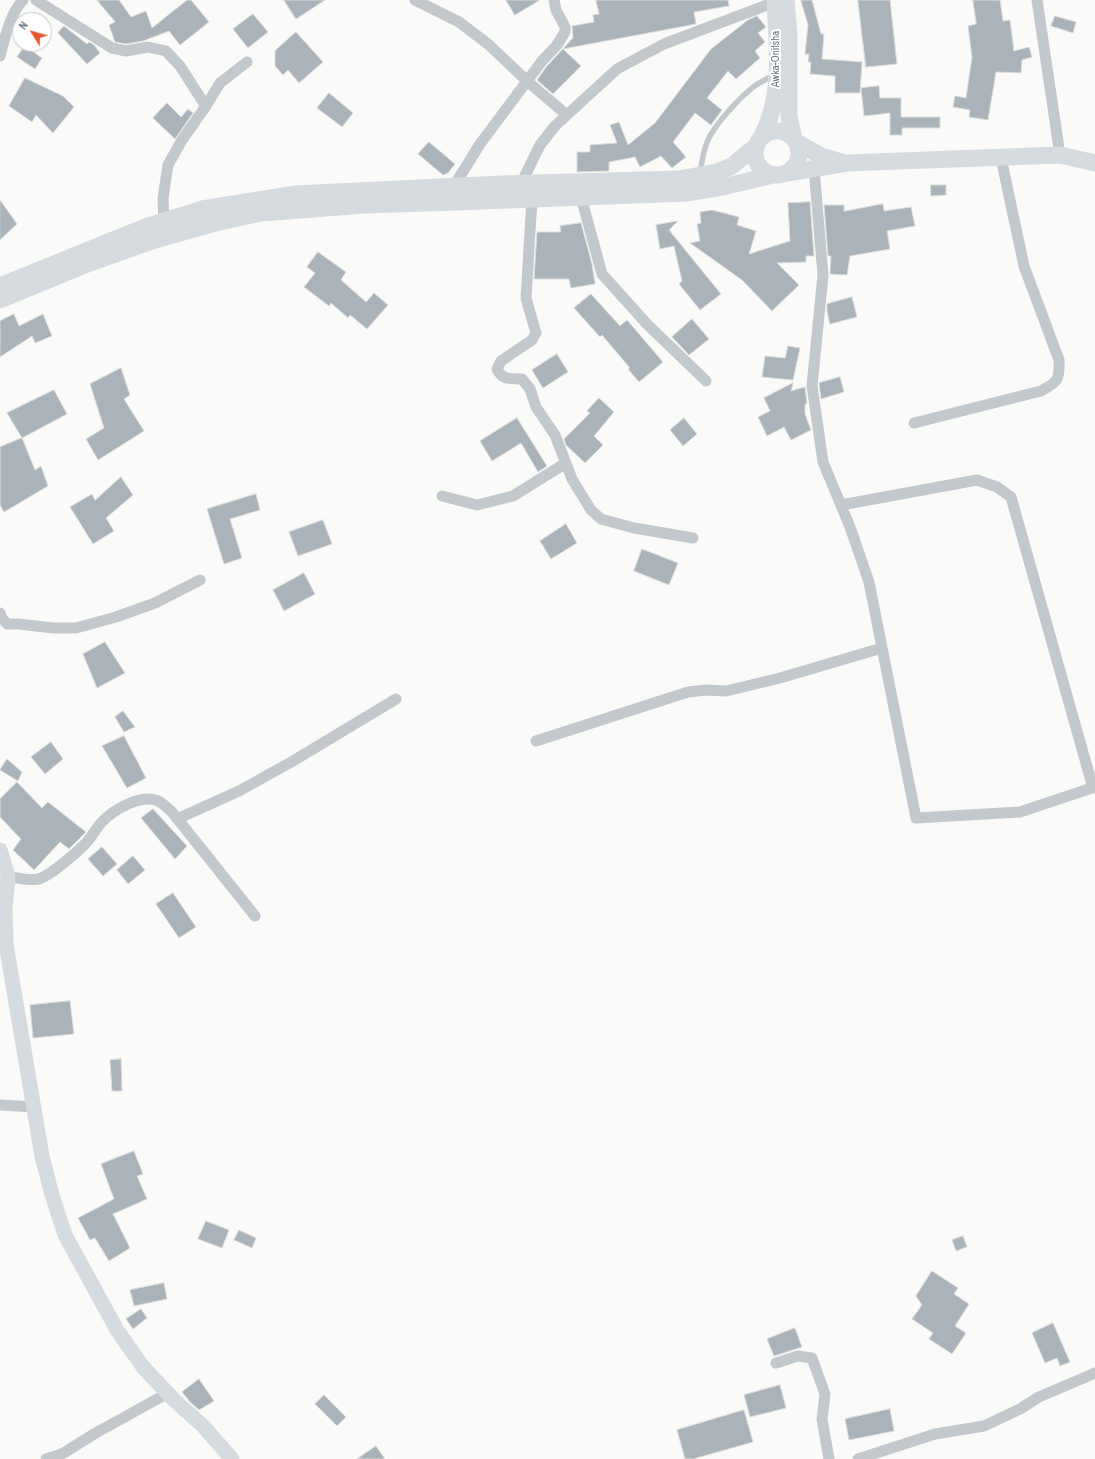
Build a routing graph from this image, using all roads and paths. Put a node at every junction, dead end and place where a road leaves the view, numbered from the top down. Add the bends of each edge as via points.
1 (23, 0) edge
2 (36, 0) edge
3 (415, 0) edge
4 (554, 0) edge
5 (1037, 0) edge
6 (779, 1) edge
7 (0, 56) edge
8 (247, 62) dead end
9 (777, 72) junction
10 (527, 81) junction
11 (206, 106) junction
12 (567, 115) junction
13 (795, 140) junction
14 (759, 142) junction
15 (1060, 155) junction
16 (1001, 158) junction
17 (846, 163) junction
18 (1095, 163) edge
19 (814, 168) junction
20 (780, 174) junction
21 (700, 176) junction
22 (521, 184) junction
23 (454, 186) junction
24 (581, 197) junction
25 (532, 199) junction
26 (164, 221) junction
27 (0, 286) edge
28 (0, 300) edge
29 (706, 381) dead end
30 (914, 423) dead end
31 (566, 463) junction
32 (442, 496) dead end
33 (841, 505) junction
34 (694, 538) dead end
35 (200, 580) dead end
36 (0, 613) edge
37 (882, 648) junction
38 (396, 699) dead end
39 (536, 741) dead end
40 (1094, 788) edge
41 (177, 819) junction
42 (0, 850) edge
43 (8, 876) junction
44 (2, 907) edge
45 (255, 916) dead end
46 (0, 1105) edge
47 (34, 1107) junction
48 (776, 1364) dead end
49 (1095, 1373) edge
50 (168, 1393) junction
51 (46, 1459) edge
52 (232, 1459) edge
53 (829, 1459) edge
54 (858, 1459) edge

1 - 7 street via 17,6
2 - 11 street via 112,48 126,51 148,46 166,51 180,66
3 - 10 street via 459,22 488,44
4 - 10 street via 565,32
5 - 15 street
6 - 9 main road, Awka-Onitsha
6 - 12 street via 664,44 618,69
6 - 13 main road, Awka-Onitsha via 789,40 789,117
8 - 11 street via 220,83
9 - 14 main road, Awka-Onitsha via 771,116
9 - 21 lane via 756,85 730,110 716,128 704,149
10 - 12 street
10 - 23 street via 480,144
11 - 26 street via 168,165 163,198
12 - 22 street via 540,145
13 - 14 main road via 778,131 771,132
13 - 17 main road via 821,156
13 - 20 main road via 799,149 797,163 793,169
14 - 20 main road via 755,153 760,167 766,172
14 - 21 main road via 732,166
15 - 16 main road
15 - 18 main road
16 - 17 main road
16 - 30 street via 1024,266 1058,360 1060,374 1054,384 1041,391
17 - 19 main road
19 - 20 main road
19 - 33 street via 823,275 812,386 824,462
20 - 24 main road via 686,193
21 - 22 main road via 679,179
22 - 23 main road
23 - 26 main road via 296,194 202,209
24 - 25 main road
24 - 29 street via 602,274 646,323
25 - 28 main road via 365,205 261,213 155,240 90,263
25 - 31 street via 526,298 536,333 532,340 501,361 497,369 500,375 506,378 522,379 530,389 536,407 555,435
26 - 27 main road via 100,244
31 - 32 street via 513,496 477,505
31 - 34 street via 572,479 591,510 601,519 634,528
33 - 37 street via 870,582
33 - 40 street via 977,480 997,487 1011,497
35 - 36 street via 155,603 76,628 7,624
37 - 39 street via 738,689 688,692
37 - 40 street via 916,818 1020,812
38 - 41 street via 294,761 239,791
41 - 43 street via 160,802 149,799 130,803 110,815 100,824 87,843 52,871 40,878 27,880
41 - 45 street
42 - 43 street
43 - 44 street
44 - 47 street
46 - 47 street
47 - 50 street via 42,1156 65,1235 117,1330 143,1367
48 - 53 street via 798,1356 812,1358 824,1394 822,1419
49 - 54 street via 1039,1397 984,1426 935,1434
50 - 51 street via 62,1454
50 - 52 street via 203,1426

